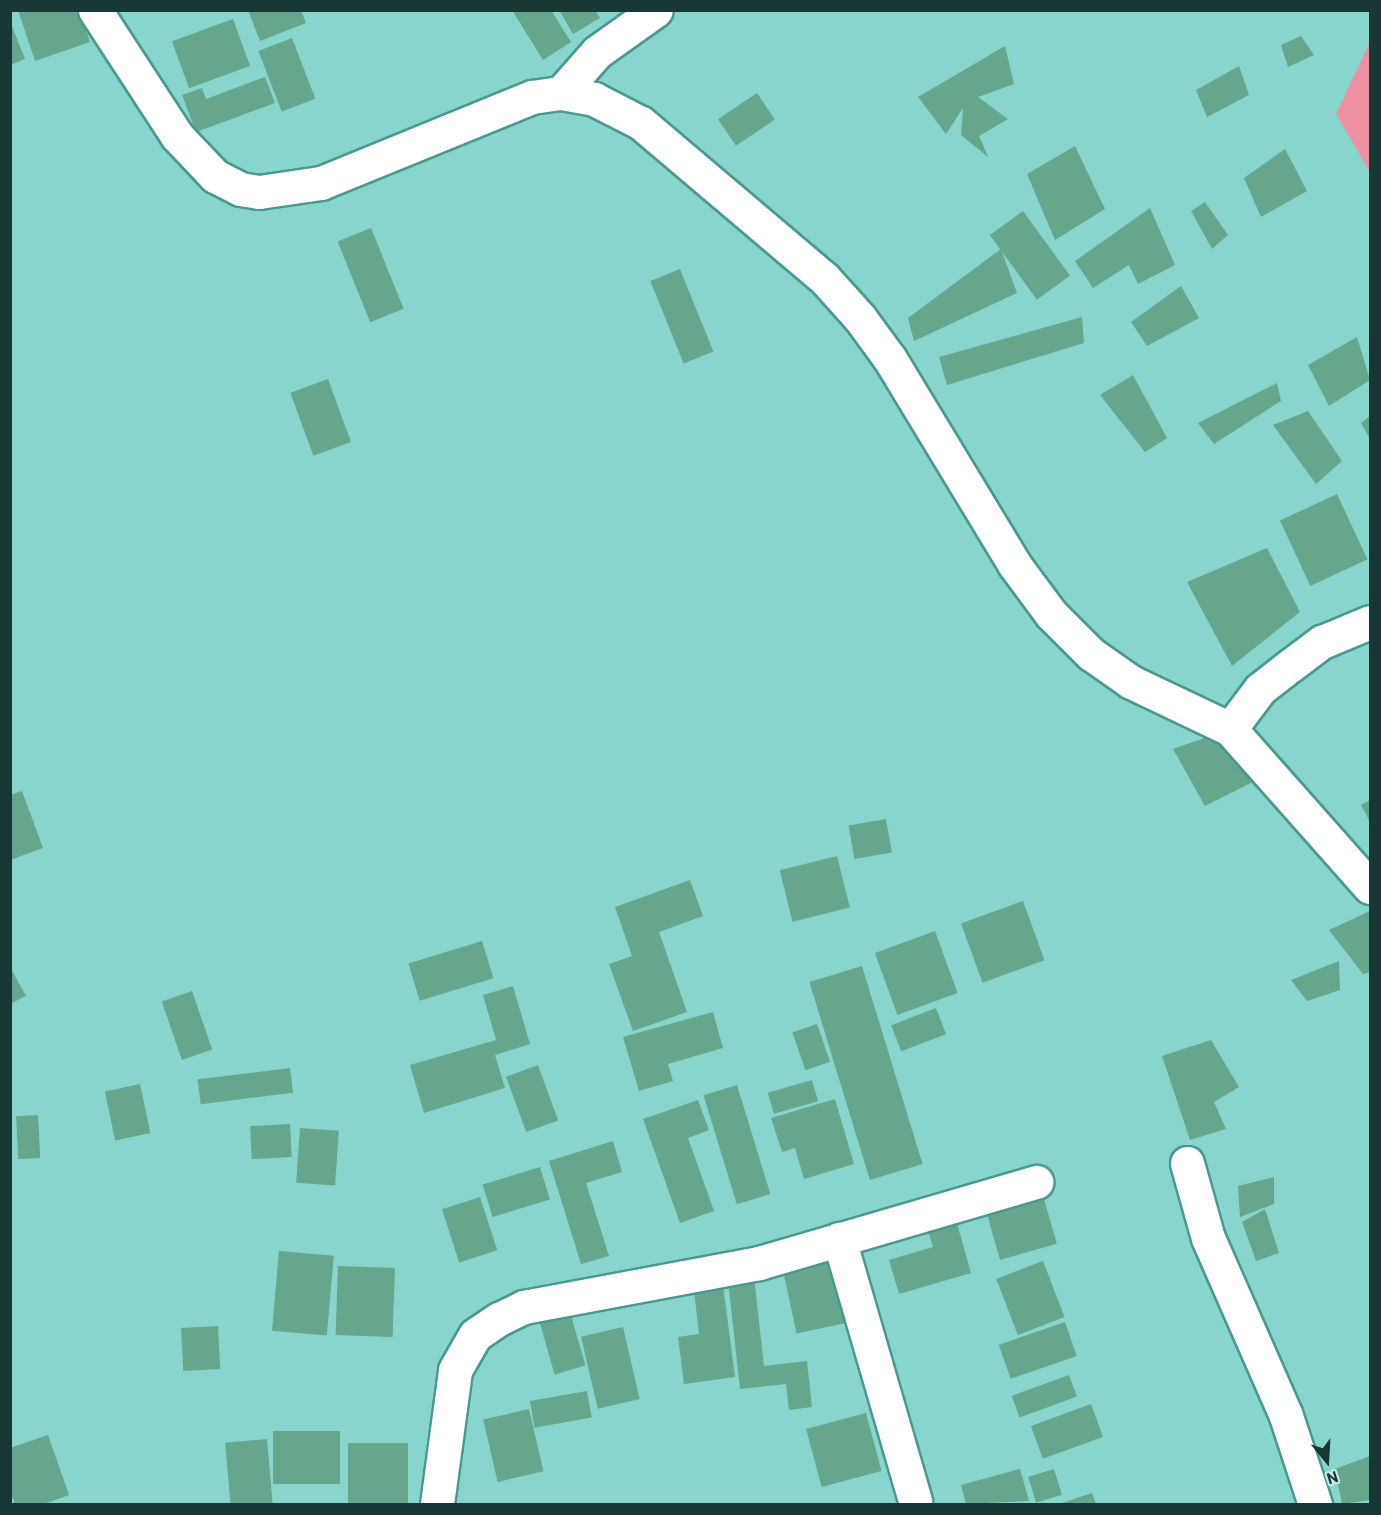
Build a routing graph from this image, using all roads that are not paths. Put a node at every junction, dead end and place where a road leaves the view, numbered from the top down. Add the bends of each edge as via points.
1 (95, 10) edge
2 (656, 10) edge
3 (561, 93) junction
4 (1371, 622) edge
5 (1230, 729) junction
6 (1371, 887) edge
7 (1187, 1163) dead end
8 (1036, 1182) dead end
9 (839, 1239) junction
10 (915, 1501) dead end
11 (437, 1504) edge
12 (1315, 1504) edge

1 - 3 street via 177,136 215,177 250,190 321,183 532,97
2 - 3 street via 597,52
3 - 5 street via 594,99 641,123 824,278 890,359 1008,555 1051,614 1091,654 1131,682
4 - 5 street via 1322,642 1291,665 1260,689
5 - 6 street
7 - 12 street via 1208,1238 1286,1416
8 - 9 street
9 - 10 street
9 - 11 street via 759,1263 524,1307 499,1319 475,1335 455,1370

